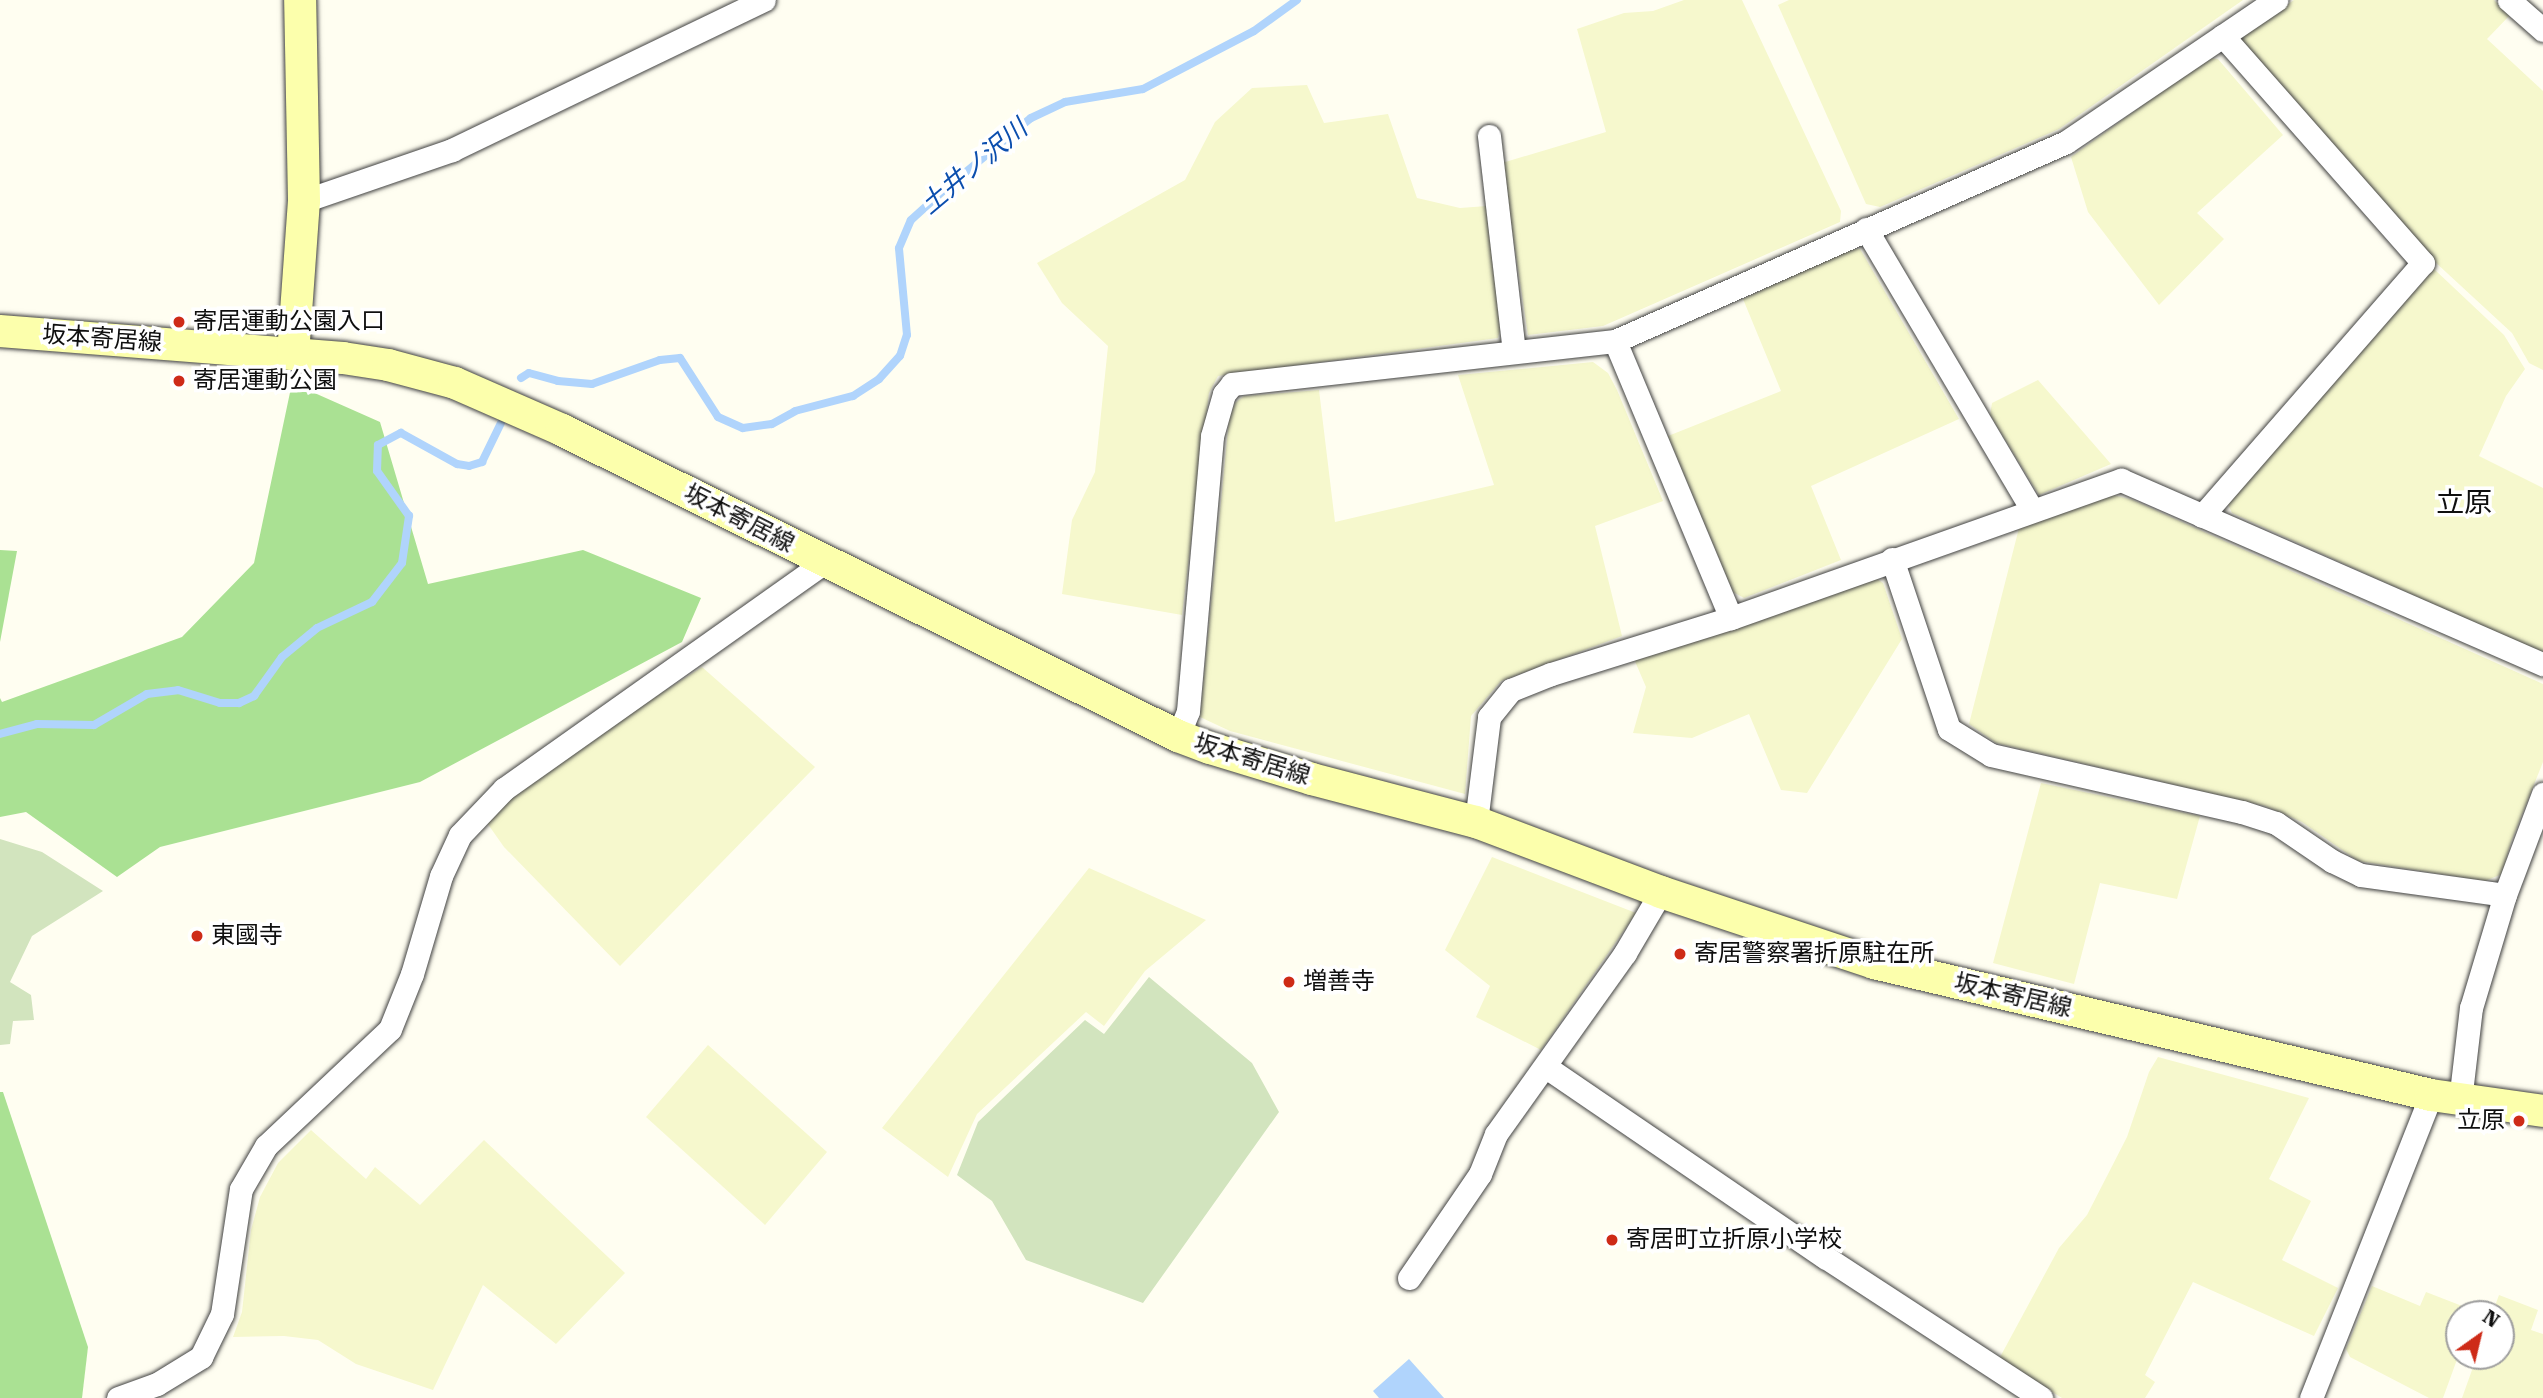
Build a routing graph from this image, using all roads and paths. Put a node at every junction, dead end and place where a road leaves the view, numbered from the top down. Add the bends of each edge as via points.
1 (300, 0) edge
2 (764, 0) edge
3 (2276, 0) edge
4 (2509, 0) edge
5 (2543, 30) edge
6 (2223, 36) junction
7 (1489, 136) dead end
8 (304, 201) junction
9 (1866, 229) junction
10 (0, 331) edge
11 (1615, 341) junction
12 (1514, 352) junction
13 (293, 354) junction
14 (2032, 510) junction
15 (2202, 516) junction
16 (1892, 559) junction
17 (825, 562) junction
18 (1731, 618) junction
19 (2543, 664) edge
20 (1178, 736) junction
21 (2543, 794) edge
22 (1476, 822) junction
23 (1661, 892) junction
24 (2505, 895) junction
25 (1546, 1067) junction
26 (2445, 1098) junction
27 (2543, 1111) edge
28 (1409, 1278) dead end
29 (118, 1398) edge
30 (2041, 1398) edge
31 (2311, 1398) edge

1 - 8 main road
2 - 8 street via 452,150
3 - 6 street
4 - 5 street
6 - 9 street via 2066,142
6 - 15 street via 2423,263
7 - 12 street
8 - 13 main road
9 - 11 street
9 - 14 street
10 - 13 main road, 坂本寄居線
11 - 12 street
11 - 18 street
12 - 20 street via 1233,384 1224,394 1212,436 1188,711
13 - 17 main road, 坂本寄居線 via 388,365 455,383 562,430
14 - 15 street via 2121,480
14 - 16 street
15 - 19 street
16 - 18 street
16 - 24 street via 1949,729 1991,755 2276,823 2361,875
17 - 20 main road, 坂本寄居線
17 - 29 street via 504,789 460,835 441,876 390,1030 266,1146 241,1189 222,1314 201,1357 157,1384
18 - 22 street via 1511,690 1489,716
20 - 22 main road, 坂本寄居線 via 1312,779
21 - 24 street
22 - 23 main road, 坂本寄居線
23 - 25 street
23 - 26 main road, 坂本寄居線 via 1874,963
24 - 26 street
25 - 28 street via 1496,1134 1480,1174
25 - 30 street
26 - 27 main road, 坂本寄居線
26 - 31 street

